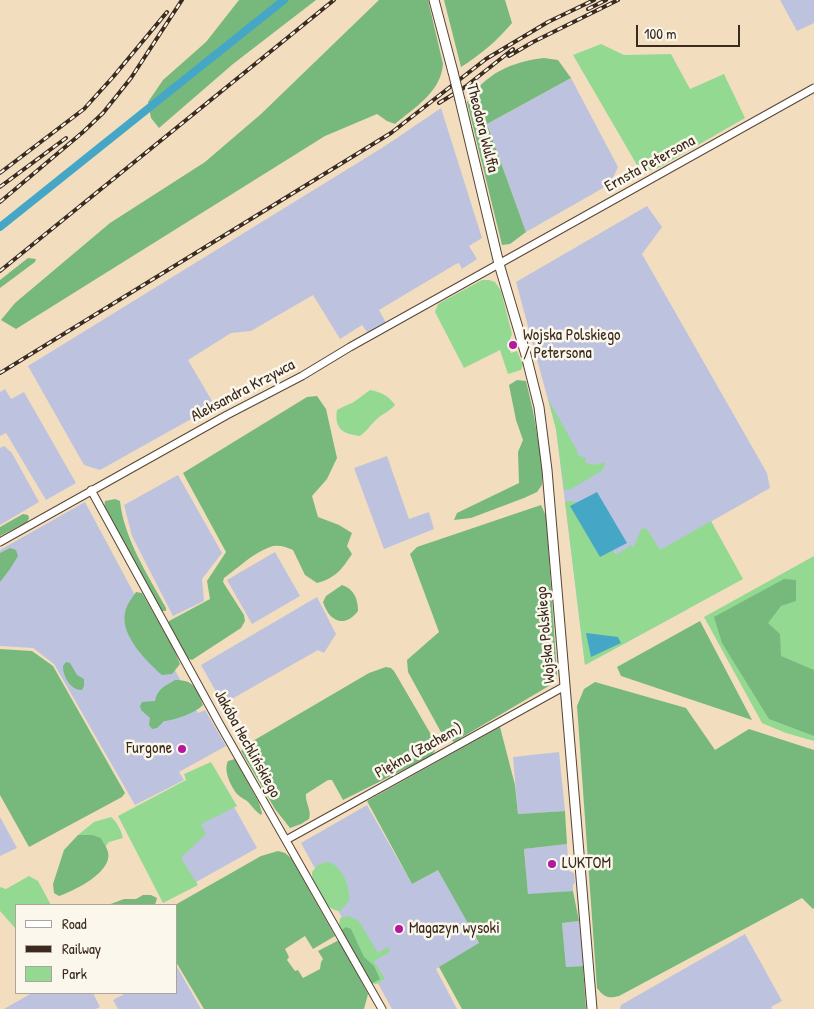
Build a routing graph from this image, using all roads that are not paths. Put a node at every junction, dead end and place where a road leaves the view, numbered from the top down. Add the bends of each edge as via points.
1 (434, 0) edge
2 (814, 88) edge
3 (499, 264) junction
4 (91, 490) junction
5 (0, 542) edge
6 (565, 686) junction
7 (286, 840) junction
8 (382, 1009) edge
9 (592, 1009) edge

1 - 3 street, Theodora Wulffa, bridge
2 - 3 street, Ernsta Petersona
3 - 4 street, Aleksandra Krzywca via 302,376
3 - 6 street, Wojska Polskiego via 539,407
4 - 5 street, Aleksandra Krzywca
4 - 7 street, Jakóba Hechlińskiego
6 - 7 street, Piękna (Zachem)
6 - 9 street, Wojska Polskiego
7 - 8 street, Jakóba Hechlińskiego

